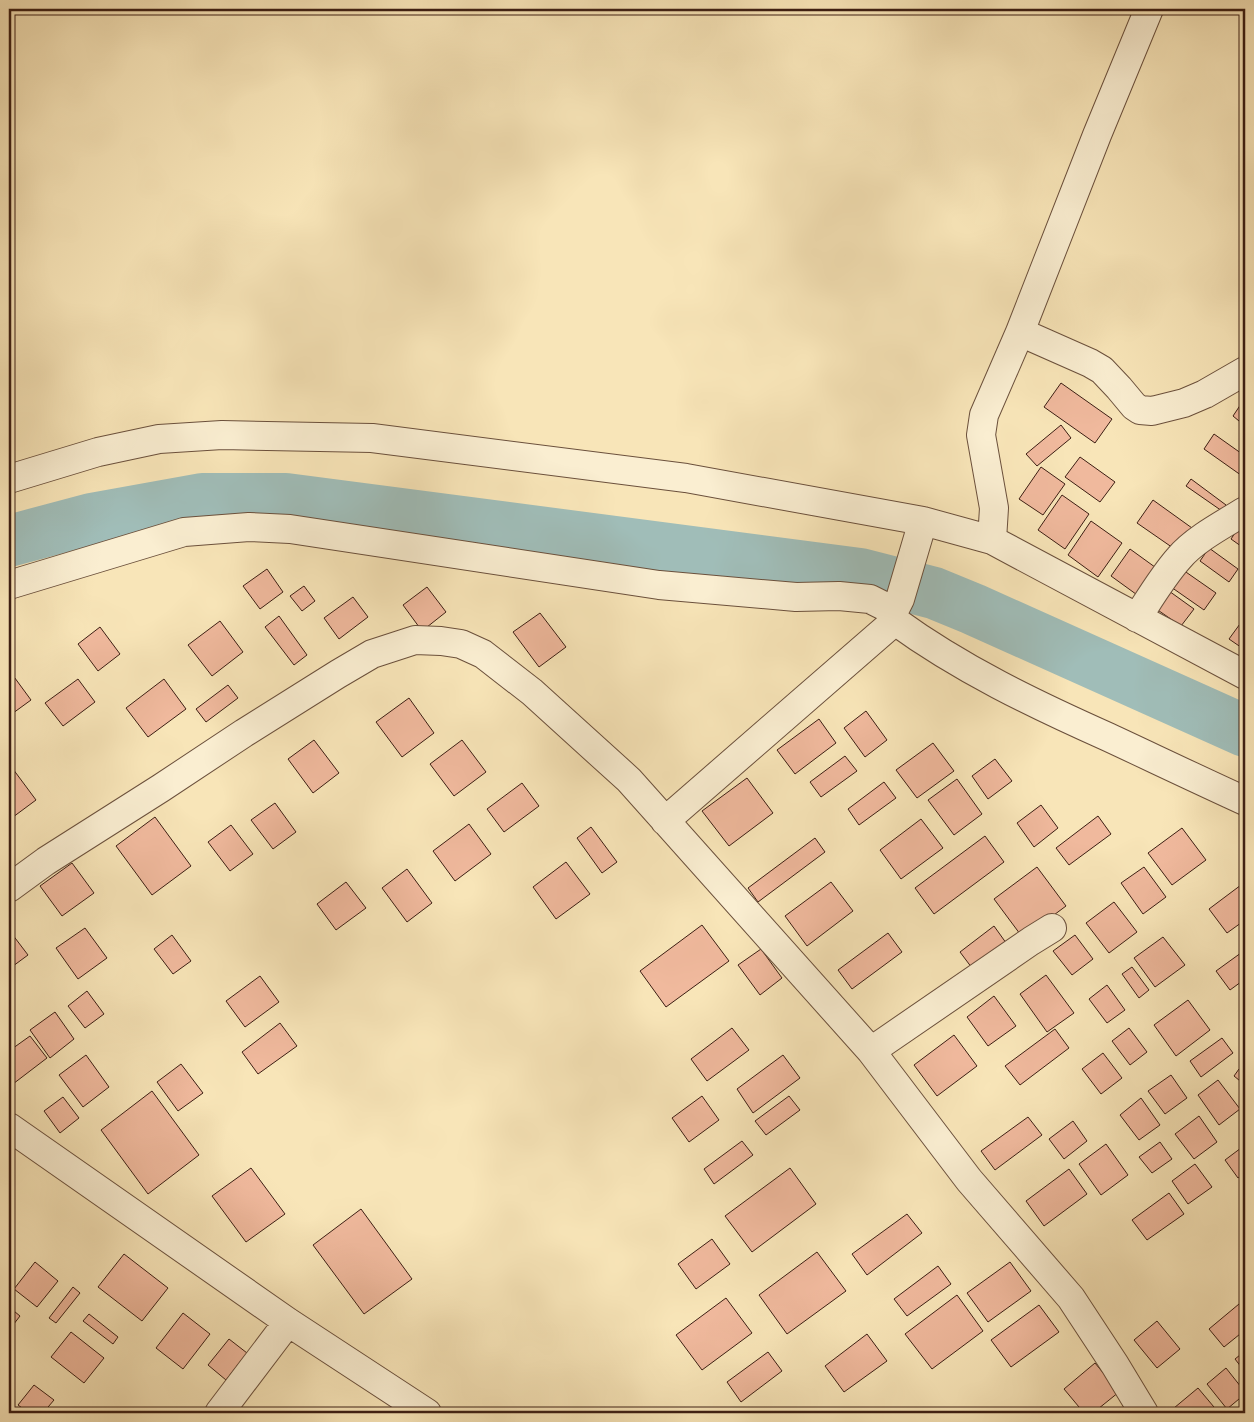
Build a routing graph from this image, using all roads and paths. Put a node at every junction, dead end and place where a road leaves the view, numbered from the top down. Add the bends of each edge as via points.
1 (1149, 9) edge
2 (1020, 332) junction
3 (1245, 371) edge
4 (9, 479) edge
5 (1245, 511) edge
6 (923, 521) junction
7 (992, 540) junction
8 (9, 585) edge
9 (897, 611) junction
10 (1137, 618) junction
11 (1245, 676) edge
12 (1245, 801) edge
13 (665, 821) junction
14 (9, 888) edge
15 (1052, 928) dead end
16 (871, 1051) junction
17 (9, 1127) edge
18 (288, 1322) junction
19 (218, 1413) edge
20 (427, 1413) edge
21 (1144, 1413) edge

1 - 2 street
2 - 3 street via 1102,370 1140,410 1152,411 1184,403
2 - 7 street via 984,415 981,435 994,508
4 - 6 street via 98,452 159,439 222,435 372,438 686,478
5 - 10 street via 1209,533 1180,557
6 - 7 street
6 - 9 street
7 - 10 street
8 - 9 street via 184,532 249,527 290,529 659,585 796,597 870,599
9 - 12 street via 913,634 974,672 1033,703
9 - 13 street
10 - 11 street
13 - 14 street via 629,780 532,692 483,654 461,644 415,640 372,654 338,674
13 - 16 street
15 - 16 street
16 - 21 street via 969,1180 1071,1298
17 - 18 street
18 - 19 street
18 - 20 street

